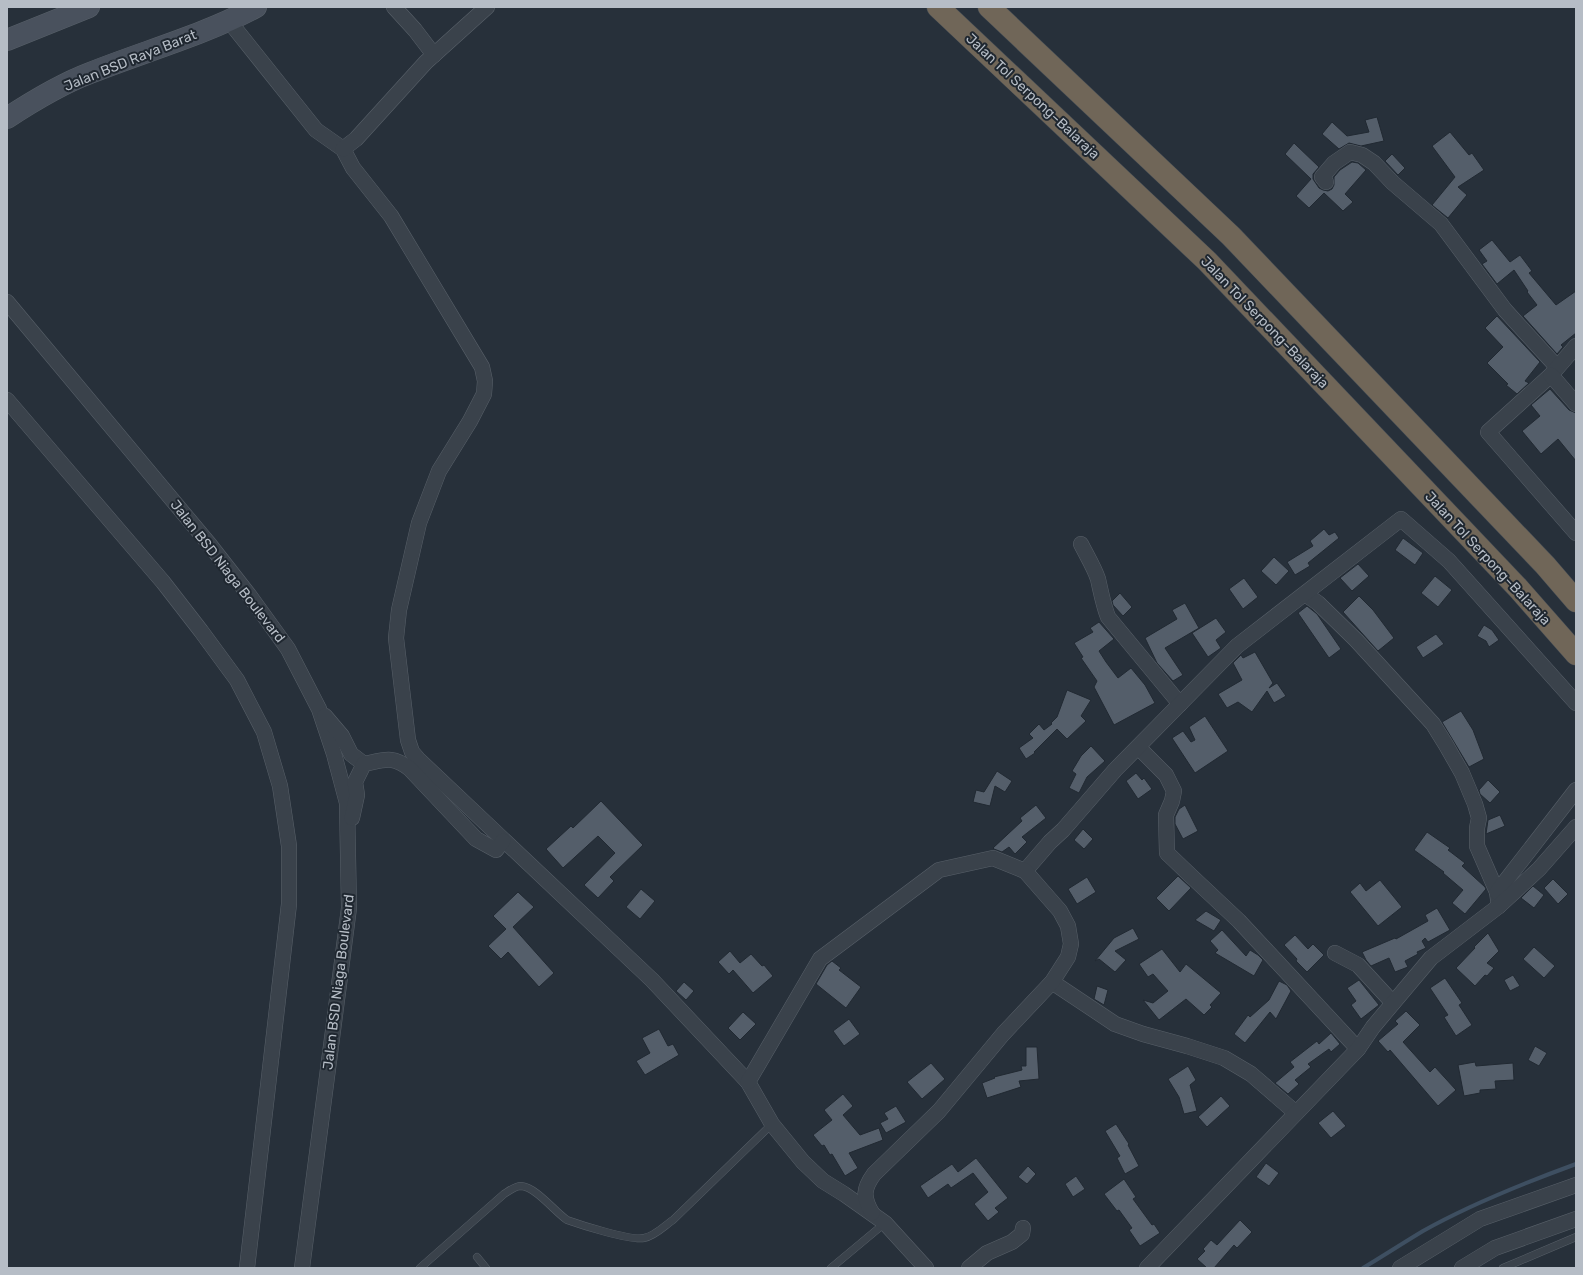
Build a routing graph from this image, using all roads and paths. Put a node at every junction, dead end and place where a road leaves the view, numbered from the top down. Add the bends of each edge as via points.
1 (89, 7) edge
2 (256, 7) edge
3 (394, 7) edge
4 (487, 7) edge
5 (938, 7) edge
6 (989, 7) edge
7 (229, 21) junction
8 (7, 40) edge
9 (434, 55) junction
10 (32, 102) junction
11 (7, 118) edge
12 (7, 125) edge
13 (343, 149) junction
14 (1326, 182) dead end
15 (8, 303) edge
16 (1576, 346) edge
17 (1554, 371) junction
18 (7, 400) edge
19 (1576, 404) edge
20 (1576, 533) edge
21 (1081, 544) dead end
22 (1304, 594) junction
23 (1576, 601) edge
24 (1576, 654) edge
25 (1576, 703) edge
26 (1180, 704) junction
27 (319, 709) junction
28 (1138, 747) junction
29 (364, 764) junction
30 (1576, 790) edge
31 (1576, 827) edge
32 (348, 841) junction
33 (504, 841) junction
34 (1025, 871) junction
35 (1498, 899) junction
36 (1335, 953) dead end
37 (1052, 982) junction
38 (1394, 1004) junction
39 (1358, 1048) junction
40 (748, 1082) junction
41 (1296, 1113) junction
42 (772, 1124) junction
43 (1576, 1184) edge
44 (873, 1214) junction
45 (1576, 1219) edge
46 (886, 1223) junction
47 (1023, 1228) dead end
48 (1576, 1237) edge
49 (477, 1257) dead end
50 (247, 1268) edge
51 (302, 1268) edge
52 (420, 1268) edge
53 (486, 1268) edge
54 (831, 1268) edge
55 (926, 1268) edge
56 (969, 1268) edge
57 (1147, 1268) edge
58 (1400, 1268) edge
59 (1462, 1268) edge
60 (1503, 1268) edge

1 - 8 main road
2 - 7 main road, Jalan BSD Raya Barat
3 - 9 street
4 - 9 street
5 - 24 highway, Jalan Tol Serpong–Balaraja via 1207,260 1518,588
6 - 23 highway via 1231,236 1545,565
7 - 10 main road, Jalan BSD Raya Barat via 88,74
7 - 13 street via 316,130
9 - 13 street via 356,139
10 - 11 main road, Jalan BSD Raya Barat
10 - 12 street
13 - 33 street via 353,168 391,216 482,367 484,394 470,422 439,471 419,523 405,581 396,638 408,740 412,752
14 - 17 street via 1322,177 1334,163 1350,152 1362,155 1374,163 1441,224
15 - 27 street, Jalan BSD Niaga Boulevard via 249,594 288,649
16 - 17 street
17 - 19 street
17 - 20 street via 1488,432
18 - 50 street via 163,582 237,680 264,732 280,786 288,846 289,904
21 - 26 street via 1095,572 1102,604 1108,617
22 - 25 street via 1401,519 1449,561
22 - 26 street via 1236,646
22 - 35 street via 1318,603 1339,623 1433,724 1462,773 1475,804 1479,818 1477,846
26 - 28 street
27 - 29 street via 342,736 351,754
27 - 32 street, Jalan BSD Niaga Boulevard via 347,803
28 - 34 street via 1114,770
28 - 39 street via 1166,775 1174,791 1166,815 1167,853 1239,921
29 - 32 street via 355,782 357,795
29 - 33 street via 388,759 401,762 476,839 496,850
30 - 35 street
31 - 35 street via 1539,868
32 - 51 street, Jalan BSD Niaga Boulevard via 349,908
33 - 40 street via 652,980
34 - 37 street via 1060,911 1068,926 1071,944 1068,958
34 - 40 street via 993,858 939,870 820,959
35 - 38 street via 1431,958
36 - 38 street via 1358,965
37 - 41 street via 1115,1024 1224,1058 1250,1074
37 - 44 street via 1002,1034 939,1111 867,1183 864,1196
38 - 39 street
39 - 41 street
40 - 42 street
41 - 57 street
42 - 44 street via 822,1181
42 - 52 lane via 673,1220 644,1238 624,1236 567,1220 532,1190 522,1186 504,1194
43 - 58 street via 1480,1219
44 - 46 street
45 - 59 street via 1495,1248
46 - 54 lane
46 - 55 street
47 - 56 street via 1022,1234 1012,1242 987,1253
48 - 60 lane
49 - 53 lane

